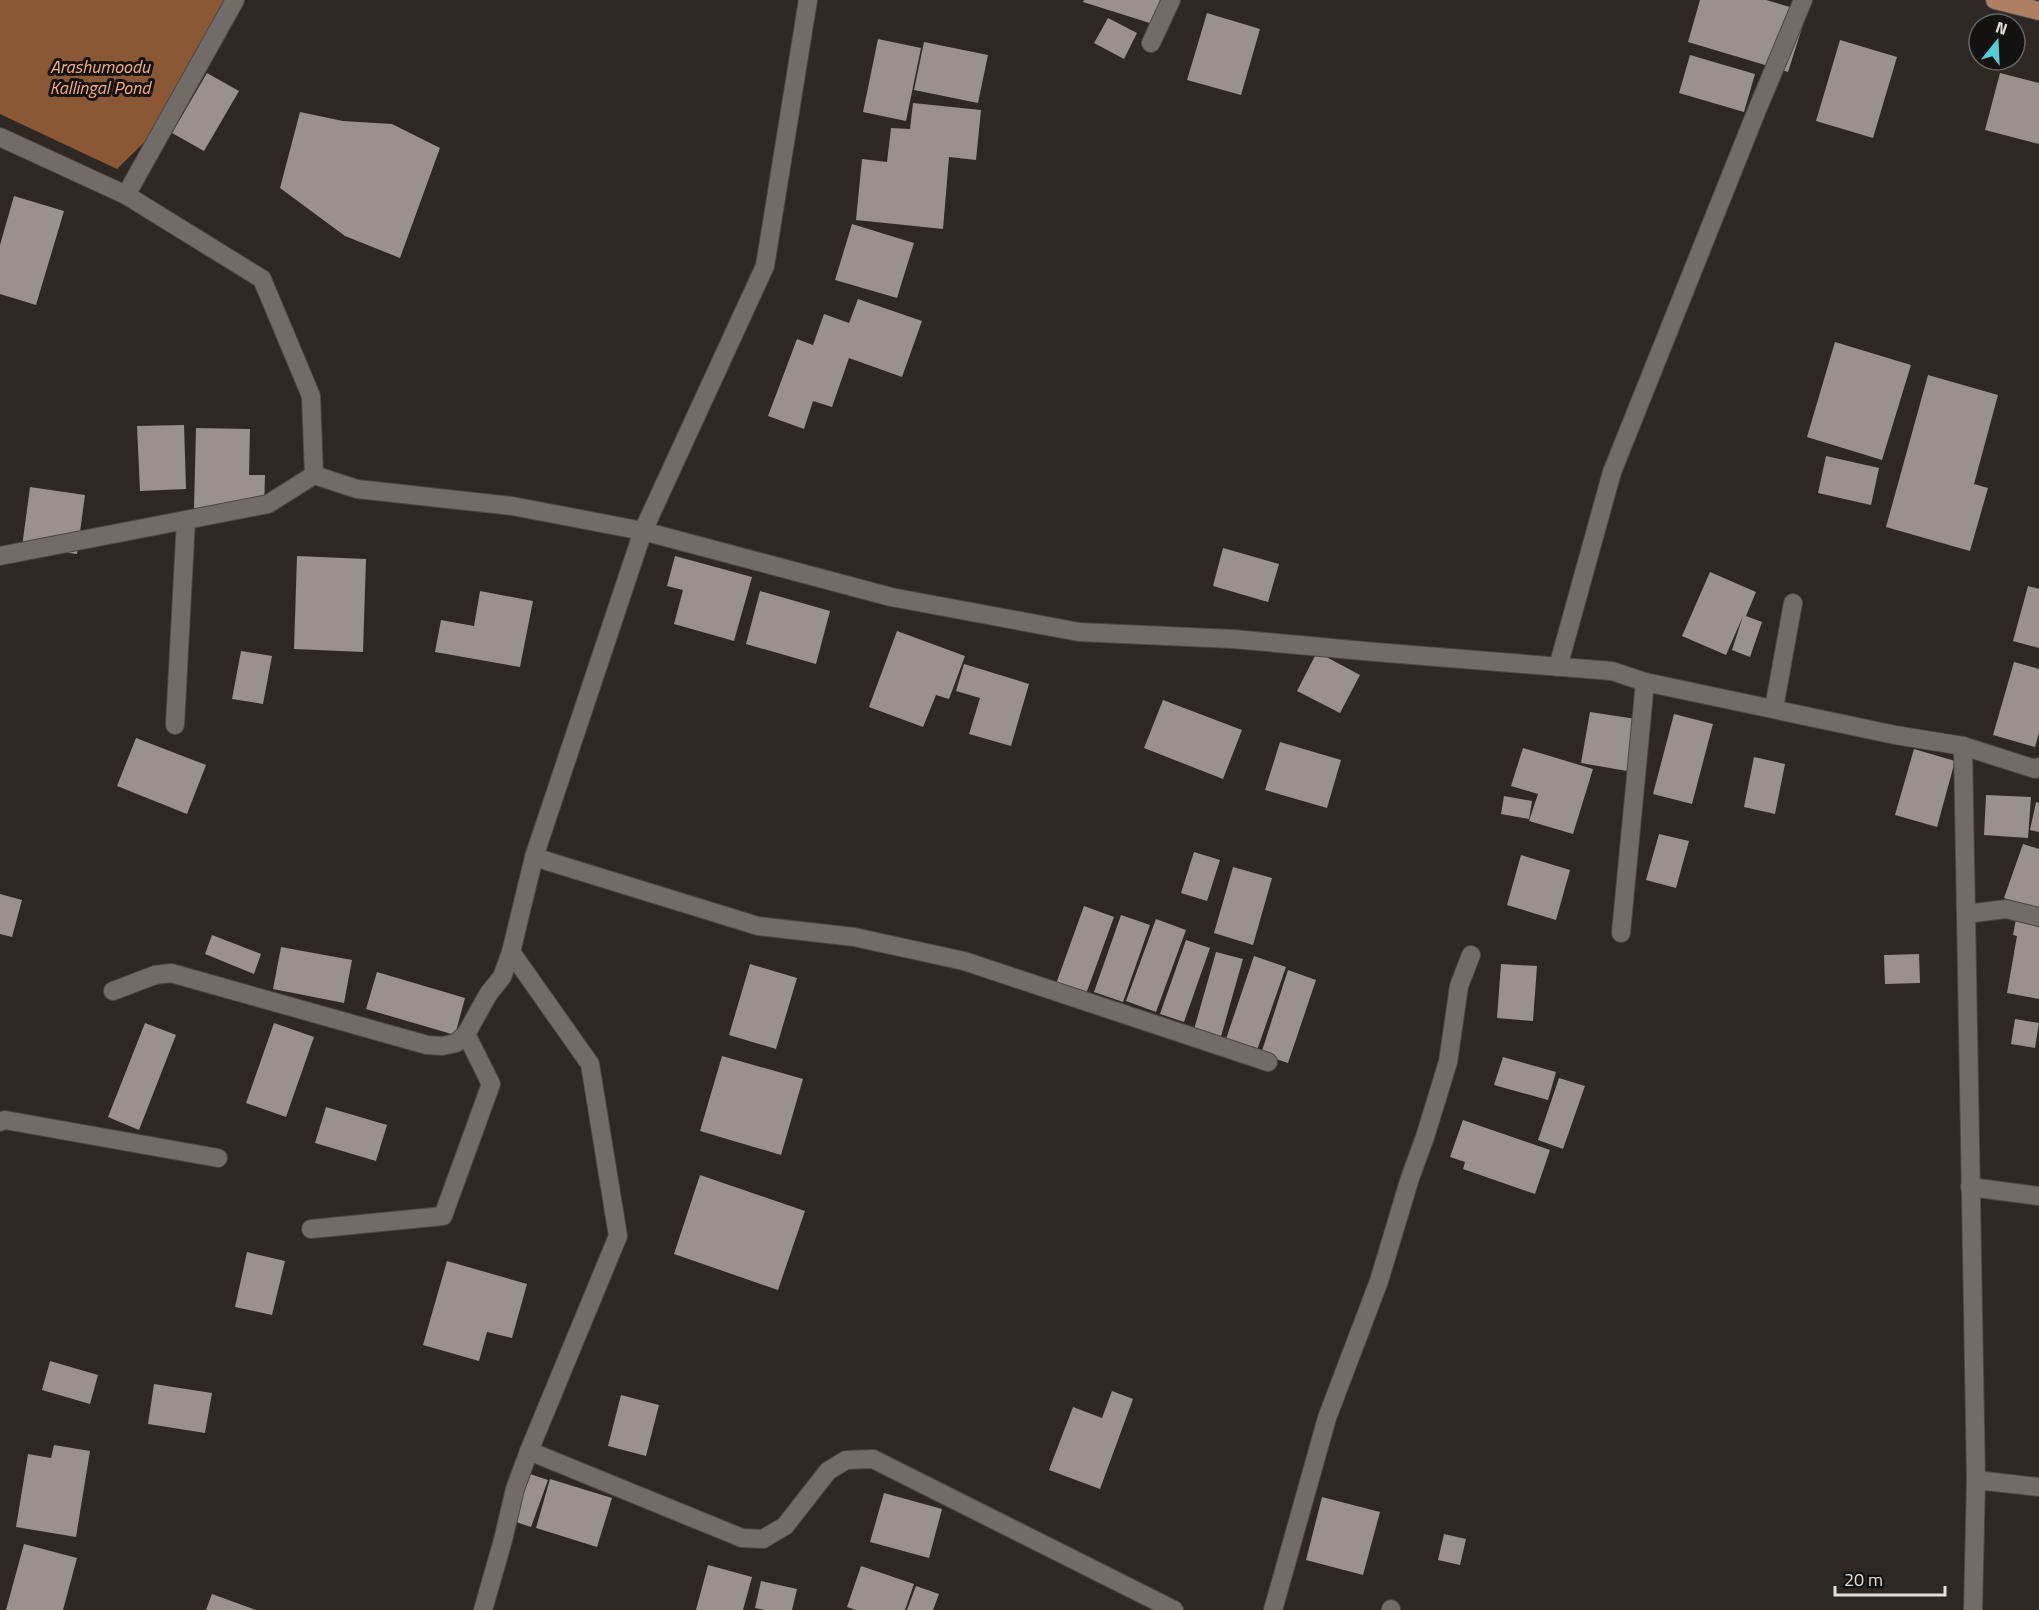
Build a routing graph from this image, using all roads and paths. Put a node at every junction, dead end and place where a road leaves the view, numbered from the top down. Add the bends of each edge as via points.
1 (236, 0) edge
2 (808, 0) edge
3 (1171, 0) edge
4 (1803, 0) edge
5 (1995, 0) edge
6 (2039, 11) edge
7 (1151, 43) dead end
8 (0, 137) edge
9 (126, 195) junction
10 (314, 475) junction
11 (186, 520) junction
12 (643, 531) junction
13 (0, 556) edge
14 (1793, 603) dead end
15 (1558, 668) junction
16 (1645, 682) junction
17 (1774, 708) junction
18 (175, 725) dead end
19 (1963, 746) junction
20 (2039, 767) edge
21 (534, 857) junction
22 (1965, 914) junction
23 (2039, 917) edge
24 (1621, 933) dead end
25 (511, 952) junction
26 (1471, 955) dead end
27 (113, 991) dead end
28 (466, 1034) junction
29 (1268, 1062) dead end
30 (0, 1122) edge
31 (218, 1158) dead end
32 (1970, 1187) junction
33 (2039, 1196) edge
34 (311, 1229) dead end
35 (529, 1451) junction
36 (1976, 1480) junction
37 (2039, 1487) edge
38 (483, 1610) edge
39 (1174, 1610) edge
40 (1273, 1610) edge
41 (1972, 1610) edge

1 - 9 street
2 - 12 street via 765,266
3 - 7 street
4 - 15 street via 1612,472
5 - 6 main road
8 - 9 street
9 - 10 street via 262,279 312,396
10 - 11 street via 268,504
10 - 12 street via 357,489 512,506
11 - 13 street
11 - 18 street
12 - 15 street via 891,597 1078,632 1233,639
12 - 21 street
14 - 17 street
15 - 16 street via 1612,671
16 - 17 street
16 - 24 street
17 - 19 street
19 - 20 street
19 - 22 street
21 - 25 street
21 - 29 street via 758,926 854,937 964,961
22 - 23 street via 2006,909
22 - 32 street
25 - 28 street via 502,977
25 - 35 street via 590,1064 618,1236
26 - 40 street via 1459,986 1448,1062 1432,1115 1379,1281 1327,1418
27 - 28 street via 154,975 171,974 428,1045 456,1043
28 - 34 street via 491,1084 443,1216
30 - 31 street
32 - 33 street
32 - 36 street
35 - 38 street
35 - 39 street via 742,1538 763,1539 784,1526 828,1471 846,1460 873,1459
36 - 37 street
36 - 41 street

